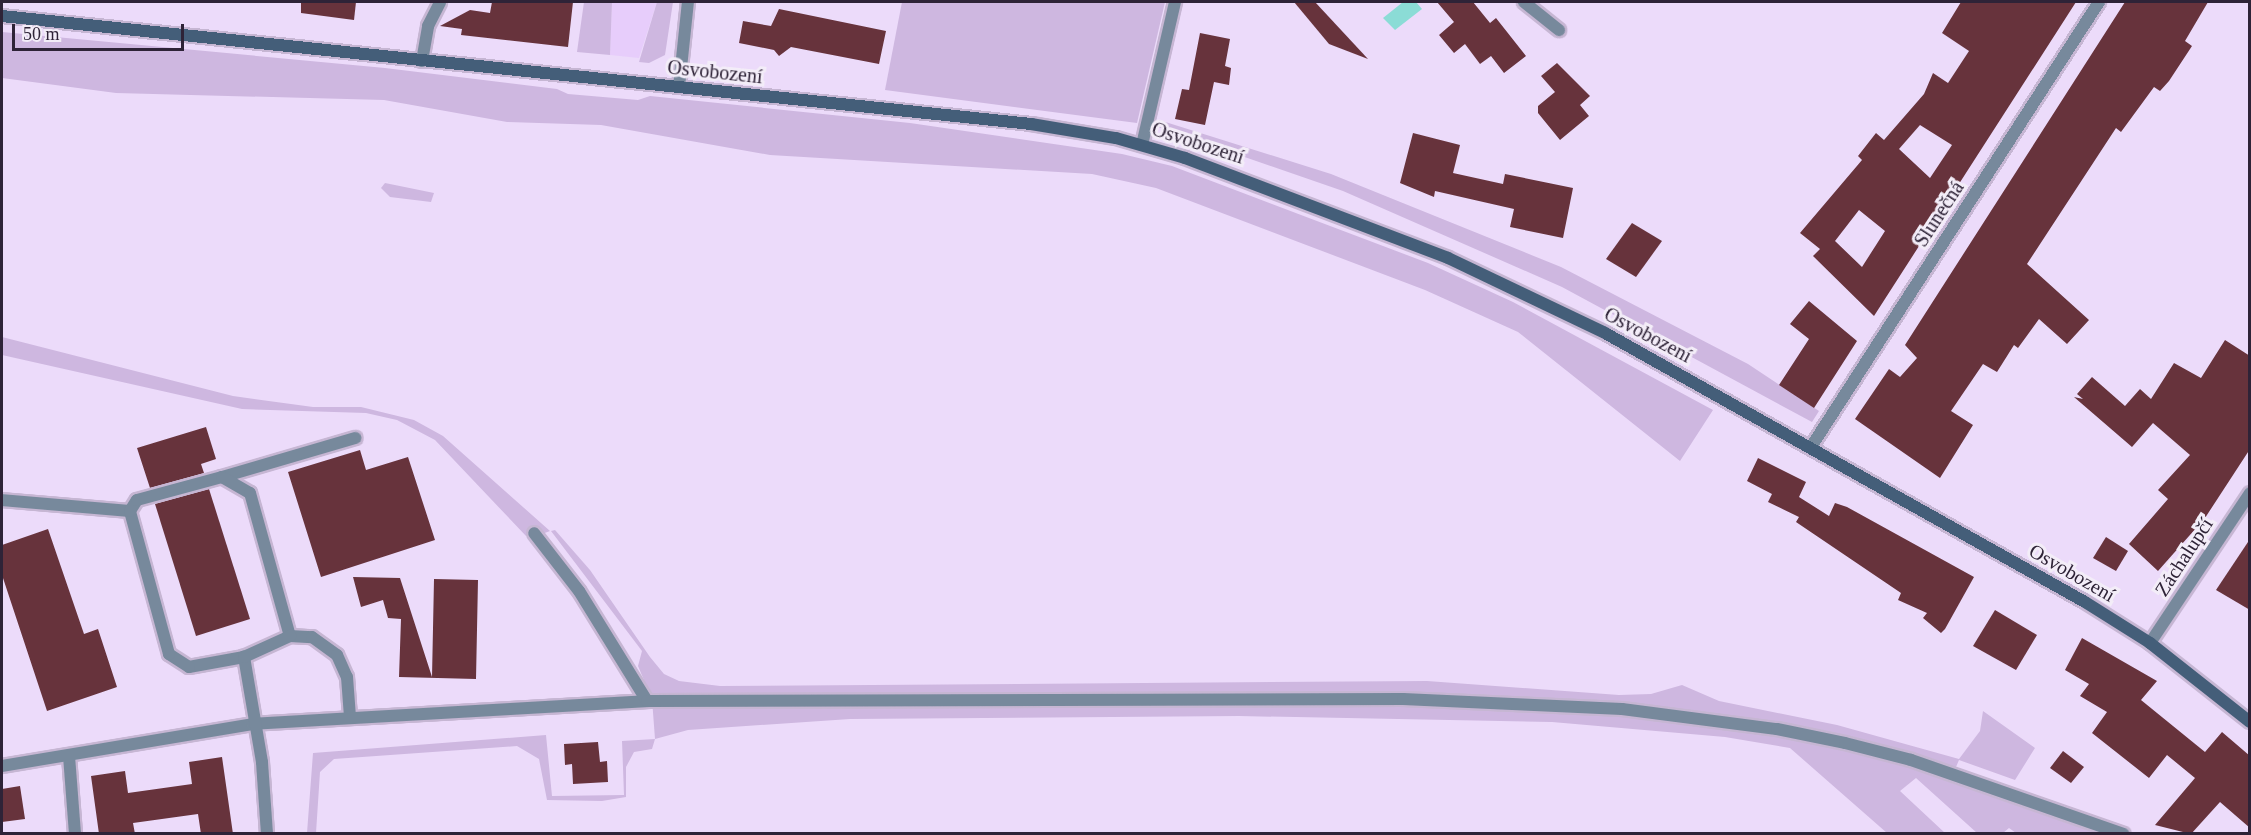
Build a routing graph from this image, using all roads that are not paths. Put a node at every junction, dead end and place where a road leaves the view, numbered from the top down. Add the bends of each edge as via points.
1 (440, 2) edge
2 (688, 2) edge
3 (1175, 2) edge
4 (1524, 2) edge
5 (2099, 2) edge
6 (2, 16) edge
7 (1559, 30) dead end
8 (422, 61) junction
9 (679, 87) junction
10 (1142, 145) junction
11 (356, 438) dead end
12 (1812, 447) junction
13 (222, 477) junction
14 (2250, 493) edge
15 (2, 500) edge
16 (130, 511) junction
17 (534, 533) dead end
18 (290, 636) junction
19 (2150, 643) junction
20 (244, 657) junction
21 (647, 701) junction
22 (350, 717) junction
23 (2250, 722) edge
24 (252, 724) junction
25 (69, 756) junction
26 (2, 766) edge
27 (75, 834) edge
28 (267, 834) edge
29 (2123, 834) edge

1 - 8 street via 428,27
2 - 9 street
3 - 10 street
4 - 7 street
5 - 12 street, Slunečná
6 - 8 main road, Osvobození
8 - 9 main road, Osvobození
9 - 10 main road, Osvobození via 1031,124
10 - 12 main road, Osvobození via 1235,174 1448,258 1605,333
11 - 13 street
12 - 19 main road, Osvobození
13 - 16 street via 137,500
13 - 18 street via 250,493
14 - 19 street, Záchalupčí
15 - 16 street
16 - 20 street via 174,661 189,667
17 - 21 street via 579,591
18 - 20 street
18 - 22 street via 312,637 337,655 346,677
19 - 23 main road, Osvobození
20 - 24 street
21 - 22 street
21 - 29 street via 1403,699 1622,709 1777,729 1878,752
22 - 24 street
24 - 25 street
24 - 28 street via 262,762
25 - 26 street
25 - 27 street

